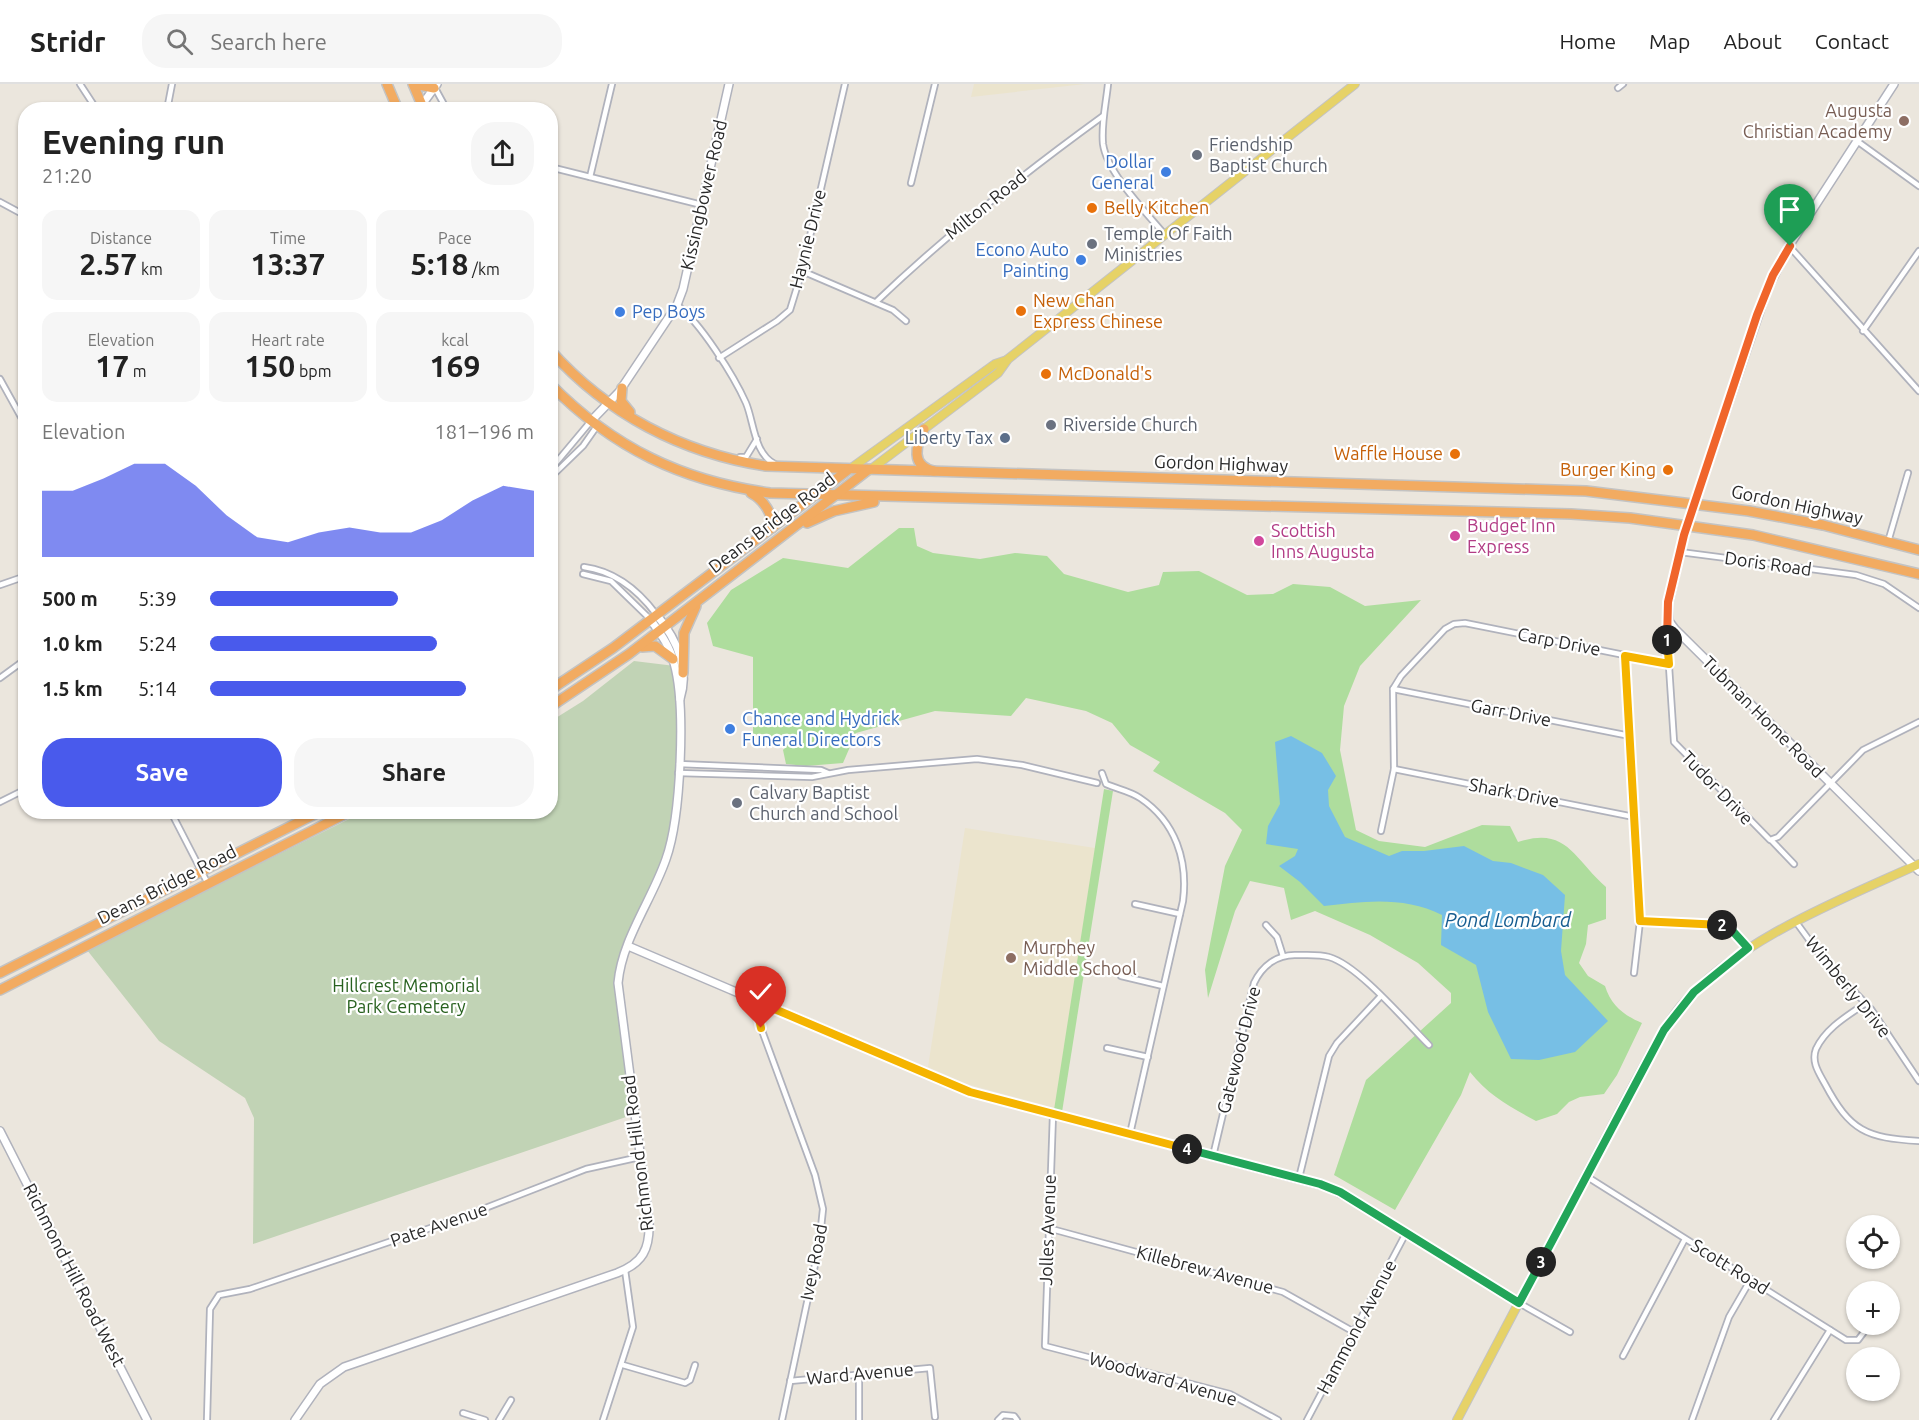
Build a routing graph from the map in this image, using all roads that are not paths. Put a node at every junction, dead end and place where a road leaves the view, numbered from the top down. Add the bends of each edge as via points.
1 (80, 84) edge
2 (172, 84) edge
3 (387, 84) edge
4 (413, 84) edge
5 (612, 84) edge
6 (729, 84) edge
7 (845, 84) edge
8 (935, 84) edge
9 (1108, 84) edge
10 (1354, 84) edge
11 (1623, 84) edge
12 (1894, 84) edge
13 (85, 86) edge
14 (436, 86) edge
15 (1618, 88) dead end
16 (93, 102) edge
17 (169, 102) edge
18 (395, 102) edge
19 (420, 102) edge
20 (426, 102) edge
21 (443, 102) edge
22 (1103, 116) junction
23 (1857, 141) junction
24 (558, 169) edge
25 (591, 177) junction
26 (911, 183) dead end
27 (1919, 186) edge
28 (0, 202) edge
29 (702, 205) junction
30 (18, 212) edge
31 (1166, 236) junction
32 (1790, 246) junction
33 (1919, 251) edge
34 (802, 271) junction
35 (876, 302) junction
36 (677, 305) junction
37 (906, 321) dead end
38 (1863, 331) junction
39 (558, 358) edge
40 (719, 358) junction
41 (1008, 360) junction
42 (0, 379) edge
43 (622, 388) junction
44 (558, 391) edge
45 (1919, 391) edge
46 (610, 404) junction
47 (18, 412) edge
48 (594, 424) junction
49 (924, 429) junction
50 (670, 438) junction
51 (757, 439) junction
52 (726, 458) junction
53 (558, 462) edge
54 (786, 468) junction
55 (848, 470) junction
56 (868, 470) junction
57 (558, 472) edge
58 (945, 473) junction
59 (1908, 473) dead end
60 (741, 488) junction
61 (815, 495) junction
62 (835, 496) junction
63 (919, 499) junction
64 (1696, 503) junction
65 (1688, 526) junction
66 (772, 528) junction
67 (784, 535) junction
68 (1888, 542) junction
69 (1919, 550) edge
70 (1680, 552) junction
71 (1860, 559) junction
72 (584, 567) dead end
73 (583, 574) dead end
74 (1919, 574) edge
75 (1856, 575) junction
76 (18, 579) edge
77 (0, 585) edge
78 (704, 596) junction
79 (1919, 608) edge
80 (653, 616) junction
81 (1669, 621) junction
82 (663, 628) junction
83 (629, 654) junction
84 (1625, 656) junction
85 (673, 659) junction
86 (1669, 664) junction
87 (18, 665) edge
88 (683, 673) junction
89 (0, 678) edge
90 (558, 684) edge
91 (1393, 689) junction
92 (558, 702) edge
93 (680, 702) junction
94 (1919, 724) edge
95 (1630, 736) junction
96 (679, 764) junction
97 (1394, 769) junction
98 (1102, 772) dead end
99 (678, 773) junction
100 (828, 773) junction
101 (1097, 783) dead end
102 (1830, 783) junction
103 (18, 793) edge
104 (0, 802) edge
105 (1634, 817) junction
106 (175, 819) edge
107 (305, 819) edge
108 (336, 819) edge
109 (1381, 831) dead end
110 (1772, 841) junction
111 (1794, 864) dead end
112 (1917, 867) edge
113 (201, 871) junction
114 (207, 882) junction
115 (1135, 904) dead end
116 (1180, 914) junction
117 (1640, 921) junction
118 (1796, 922) junction
119 (1266, 925) dead end
120 (628, 946) junction
121 (1748, 948) junction
122 (1283, 956) junction
123 (0, 973) edge
124 (1634, 973) dead end
125 (1121, 976) dead end
126 (1163, 986) junction
127 (0, 990) edge
128 (1380, 997) junction
129 (1866, 1003) junction
130 (765, 1005) junction
131 (1429, 1045) dead end
132 (1107, 1048) dead end
133 (1148, 1057) junction
134 (1919, 1081) edge
135 (1053, 1114) junction
136 (0, 1131) edge
137 (1130, 1134) junction
138 (1919, 1141) edge
139 (1213, 1156) junction
140 (640, 1157) junction
141 (1586, 1176) junction
142 (1299, 1178) junction
143 (1048, 1228) junction
144 (1406, 1233) junction
145 (1685, 1239) junction
146 (625, 1270) junction
147 (1750, 1280) junction
148 (1519, 1303) junction
149 (1830, 1330) junction
150 (1354, 1332) junction
151 (1570, 1332) dead end
152 (1864, 1335) edge
153 (1045, 1346) joint
154 (1623, 1356) dead end
155 (623, 1365) junction
156 (695, 1365) dead end
157 (859, 1375) junction
158 (790, 1381) junction
159 (510, 1400) dead end
160 (463, 1413) dead end
161 (935, 1417) dead end
162 (147, 1420) edge
163 (207, 1420) edge
164 (295, 1420) edge
165 (485, 1420) edge
166 (499, 1420) edge
167 (603, 1420) edge
168 (782, 1420) edge
169 (859, 1420) edge
170 (998, 1420) edge
171 (1017, 1420) edge
172 (1278, 1420) edge
173 (1307, 1420) edge
174 (1457, 1420) edge
175 (1692, 1420) edge
176 (1774, 1420) edge

1 - 13 street
2 - 17 street
3 - 18 highway
4 - 14 highway via 423,88
4 - 19 highway
5 - 25 street
6 - 29 street, Kissingbower Road
7 - 34 street, Haynie Drive
8 - 26 street
9 - 22 street
10 - 31 main road, Deans Bridge Road
11 - 15 street
12 - 23 street
13 - 16 street
14 - 20 street
14 - 21 street
22 - 31 street via 1103,143 1113,169
22 - 35 street, Milton Road via 930,250
23 - 27 street
23 - 32 street
24 - 25 street
25 - 29 street
28 - 30 street
29 - 36 street, Kissingbower Road
31 - 41 main road, Deans Bridge Road
32 - 38 street
32 - 64 street via 1757,315
33 - 38 street
34 - 35 street
34 - 40 street, Haynie Drive via 790,310
35 - 37 street
36 - 40 street via 691,315
36 - 43 street, Kissingbower Road
38 - 45 street
39 - 46 highway, Gordon Highway
40 - 51 street via 746,401
41 - 49 main road, Deans Bridge Road via 998,373
41 - 55 main road, Deans Bridge Road via 995,364
42 - 47 street
43 - 46 street, Kissingbower Road
43 - 50 highway via 621,401 628,411
44 - 48 highway, Gordon Highway
46 - 48 street, Kissingbower Road
46 - 50 highway, Gordon Highway
48 - 53 street, Kissingbower Road
48 - 57 street, Kissingbower Road
48 - 60 highway, Gordon Highway via 664,465
49 - 56 main road, Deans Bridge Road
49 - 58 highway via 916,448 918,460 928,469
50 - 52 highway, Gordon Highway
51 - 52 street via 746,457
51 - 54 street via 767,458
52 - 54 highway, Gordon Highway
54 - 55 highway, Gordon Highway
55 - 56 highway, Gordon Highway
55 - 61 highway, Deans Bridge Road
56 - 58 highway, Gordon Highway
56 - 62 highway, Deans Bridge Road
58 - 64 highway, Gordon Highway via 1556,490
59 - 68 street
60 - 61 highway, Gordon Highway
60 - 66 highway via 759,498 772,516
61 - 62 highway, Gordon Highway
61 - 66 highway, Deans Bridge Road
62 - 63 highway, Gordon Highway
62 - 67 highway, Deans Bridge Road
63 - 65 highway, Gordon Highway via 1280,504 1571,514
63 - 67 highway via 851,506
64 - 65 street
64 - 68 highway, Gordon Highway via 1793,519
65 - 70 street
65 - 71 highway, Gordon Highway via 1783,541
66 - 80 highway, Deans Bridge Road
67 - 78 highway, Deans Bridge Road
68 - 69 highway, Gordon Highway
70 - 75 street, Doris Road
70 - 81 street via 1668,602
71 - 74 highway, Gordon Highway
71 - 75 street
72 - 80 street, Richmond Hill Road via 612,574 642,598
73 - 80 street, Richmond Hill Road via 611,581
75 - 79 street, Doris Road via 1884,584
76 - 77 street
78 - 82 highway, Deans Bridge Road
78 - 88 highway via 686,625
80 - 82 street, Richmond Hill Road
80 - 90 highway, Deans Bridge Road
81 - 86 street, Tudor Drive
81 - 102 street, Tubman Home Road
82 - 83 highway, Deans Bridge Road
82 - 85 street, Richmond Hill Road
82 - 88 street, Richmond Hill Road via 676,643
83 - 85 highway via 651,645
83 - 92 highway, Deans Bridge Road
84 - 86 street, Carp Drive
84 - 91 street, Carp Drive via 1465,623 1450,625
84 - 95 street
85 - 93 street, Richmond Hill Road
86 - 110 street, Tudor Drive via 1674,742
87 - 89 street
88 - 93 street, Richmond Hill Road
91 - 95 street, Garr Drive
91 - 97 street
93 - 96 street, Richmond Hill Road
94 - 102 street via 1863,750
95 - 105 street
96 - 99 street, Richmond Hill Road
96 - 100 street
97 - 105 street, Shark Drive
97 - 109 street
98 - 116 street via 1106,784 1140,797 1172,832 1185,871
99 - 100 street via 812,777
99 - 120 street, Richmond Hill Road via 671,844
100 - 101 street via 977,759
102 - 110 street
102 - 112 street, Tubman Home Road
103 - 104 street
105 - 117 street
106 - 113 street
107 - 113 highway, Deans Bridge Road
108 - 114 highway, Deans Bridge Road
110 - 111 street, Tudor Drive
112 - 118 main road
113 - 114 street
113 - 123 highway, Deans Bridge Road
114 - 127 highway, Deans Bridge Road
115 - 116 street
116 - 126 street
117 - 121 street via 1727,926
117 - 124 street
118 - 121 main road
118 - 129 street, Wimberly Drive via 1822,959
119 - 122 street via 1277,937
120 - 130 street
120 - 140 street, Richmond Hill Road via 618,983
121 - 141 main road via 1682,1005 1648,1058
122 - 128 street via 1332,958
122 - 139 street, Gatewood Drive via 1261,970 1254,983
125 - 126 street
126 - 133 street
128 - 131 street
128 - 142 street via 1329,1056
129 - 134 street, Wimberly Drive
129 - 138 street via 1824,1036 1815,1054 1816,1067 1837,1107 1855,1127 1875,1136
130 - 135 street via 940,1081
130 - 158 street, Ivey Road via 759,1019 761,1028 810,1160 823,1209 819,1246
132 - 133 street
133 - 137 street
135 - 137 street
135 - 143 street, Jolles Avenue
136 - 162 street, Richmond Hill Road West
137 - 139 street
139 - 142 street
140 - 146 street, Richmond Hill Road via 649,1222 648,1246 642,1258
140 - 163 street, Pate Avenue via 586,1169 467,1215 238,1292 222,1294 211,1305
141 - 145 street, Scott Road
141 - 148 main road
142 - 144 street via 1340,1192
143 - 150 street, Killebrew Avenue via 1283,1292
143 - 153 street, Jolles Avenue
144 - 148 street
144 - 150 street, Hammond Avenue
145 - 147 street, Scott Road
145 - 154 street
146 - 155 street via 634,1322
146 - 164 street, Richmond Hill Road via 344,1367 320,1384
147 - 149 street, Scott Road
147 - 175 street via 1729,1317
148 - 151 street
148 - 174 main road
149 - 152 street, Scott Road via 1855,1341
149 - 176 street
150 - 173 street, Hammond Avenue
153 - 172 street, Woodward Avenue via 1230,1394
155 - 156 street via 685,1383
155 - 167 street
157 - 158 street, Ward Avenue
157 - 161 street, Ward Avenue via 930,1368
157 - 169 street
158 - 168 street, Ivey Road
159 - 166 street
160 - 165 street
170 - 171 street via 1003,1415

